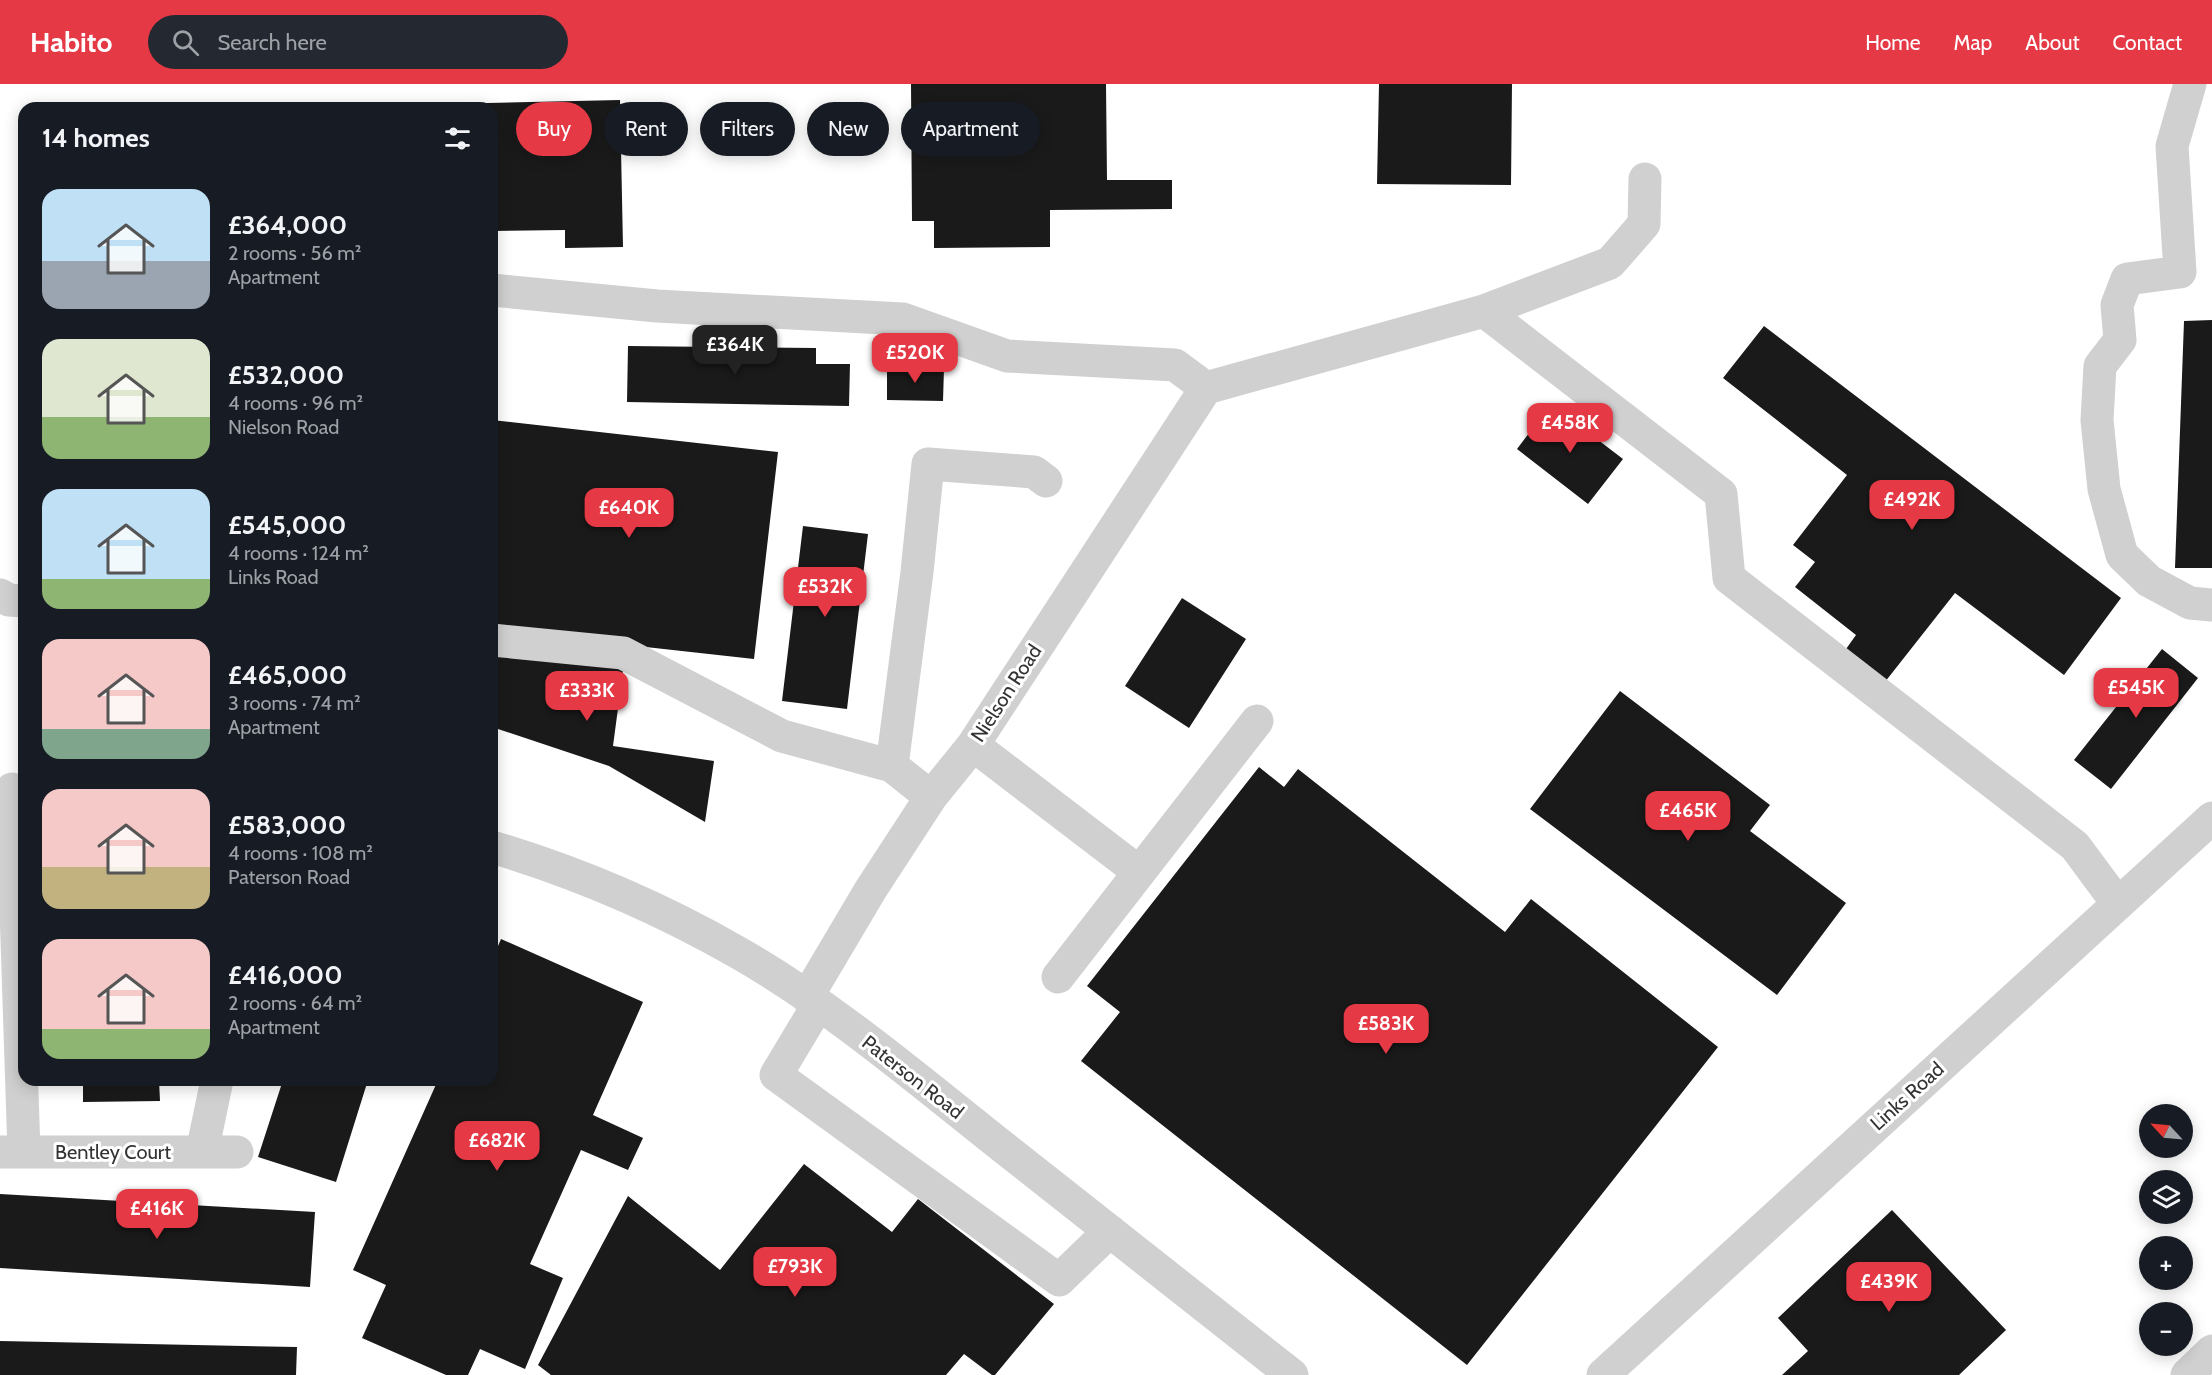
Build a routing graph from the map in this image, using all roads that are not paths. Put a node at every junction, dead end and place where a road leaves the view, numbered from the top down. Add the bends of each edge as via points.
1 (2190, 84) edge
2 (1645, 179) dead end
3 (498, 291) edge
4 (1484, 311) junction
5 (1206, 388) junction
6 (1046, 481) dead end
7 (0, 595) edge
8 (18, 601) edge
9 (2212, 605) edge
10 (498, 641) edge
11 (1257, 721) dead end
12 (972, 745) junction
13 (892, 766) junction
14 (12, 789) edge
15 (931, 797) junction
16 (2212, 818) edge
17 (498, 849) edge
18 (1139, 872) junction
19 (2118, 904) junction
20 (1058, 977) dead end
21 (812, 1001) junction
22 (216, 1086) edge
23 (12, 1152) edge
24 (202, 1152) junction
25 (237, 1152) dead end
26 (1110, 1231) junction
27 (2212, 1351) edge
28 (1292, 1375) edge
29 (1603, 1375) edge
30 (2187, 1375) edge

1 - 9 street via 2172,146 2180,272 2127,279 2117,305 2120,340 2100,366 2097,420 2104,489 2122,555 2149,581 2190,603
2 - 4 street via 1644,224 1610,263
3 - 5 street via 657,306 903,319 1007,356 1175,366
4 - 5 street
4 - 19 street via 1722,494 1729,578 2075,846
5 - 12 street, Nielson Road
6 - 13 street via 1034,472 928,464
7 - 8 street
10 - 13 street via 623,653 782,736
11 - 18 street
12 - 15 street, Nielson Road
12 - 18 street
13 - 15 street
14 - 23 street, Bentley Court
15 - 21 street, Nielson Road via 870,889
16 - 19 street, Links Road
17 - 21 street, Paterson Road via 663,912 738,952
18 - 20 street
19 - 29 street, Links Road
21 - 26 street, Paterson Road
21 - 26 street, Nielson Road via 776,1075 1059,1280
22 - 24 street
23 - 24 street, Bentley Court
24 - 25 street, Bentley Court
26 - 28 street, Paterson Road
27 - 30 street

